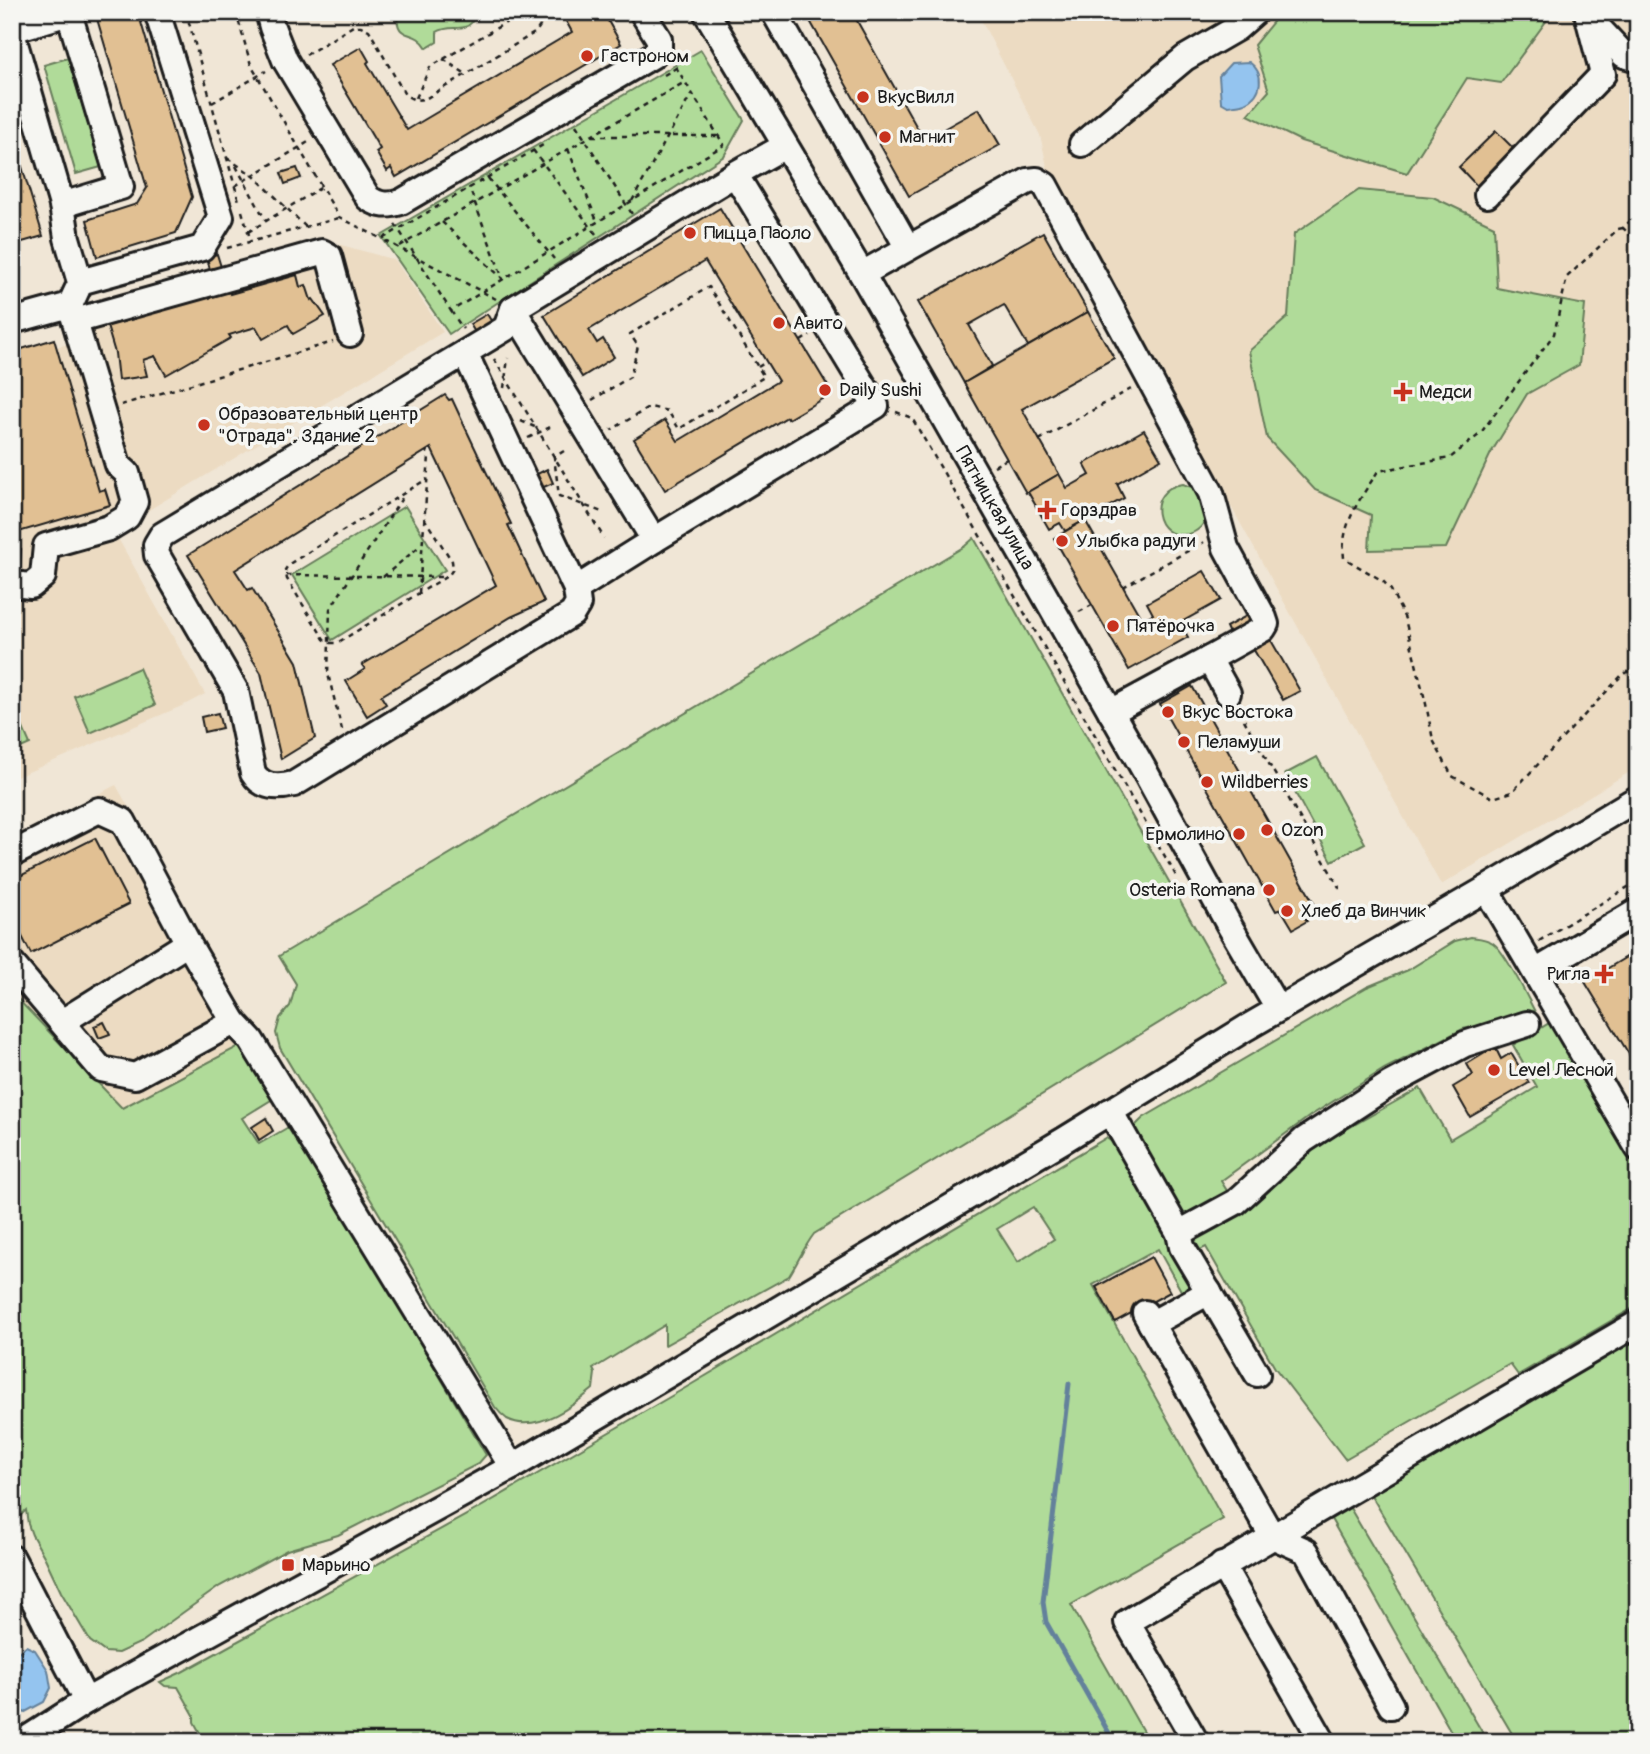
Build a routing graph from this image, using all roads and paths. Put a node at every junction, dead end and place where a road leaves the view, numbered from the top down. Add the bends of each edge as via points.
1 (157, 12) edge
2 (186, 12) edge
3 (236, 12) edge
4 (268, 12) edge
5 (524, 12) edge
6 (536, 12) edge
7 (642, 12) edge
8 (706, 12) edge
9 (774, 12) edge
10 (1255, 12) edge
11 (1587, 15) edge
12 (12, 32) edge
13 (659, 49) junction
14 (443, 59) junction
15 (1638, 59) edge
16 (287, 63) junction
17 (676, 68) junction
18 (466, 74) junction
19 (258, 76) junction
20 (654, 80) dead end
21 (685, 82) junction
22 (692, 93) junction
23 (415, 100) junction
24 (212, 103) junction
25 (565, 107) junction
26 (328, 131) junction
27 (590, 136) junction
28 (668, 136) junction
29 (719, 136) junction
30 (585, 139) junction
31 (527, 142) junction
32 (544, 145) dead end
33 (1082, 145) dead end
34 (785, 146) junction
35 (299, 148) junction
36 (568, 149) junction
37 (227, 158) junction
38 (234, 163) junction
39 (543, 164) junction
40 (735, 174) junction
41 (253, 175) junction
42 (488, 177) junction
43 (465, 178) junction
44 (244, 181) junction
45 (235, 186) junction
46 (322, 187) junction
47 (498, 190) junction
48 (1487, 195) dead end
49 (632, 201) junction
50 (474, 203) junction
51 (62, 205) junction
52 (626, 205) junction
53 (389, 206) junction
54 (287, 208) junction
55 (1638, 213) edge
56 (339, 218) junction
57 (267, 221) junction
58 (442, 222) junction
59 (598, 222) junction
60 (590, 226) junction
61 (306, 227) junction
62 (1623, 228) junction
63 (398, 229) junction
64 (643, 230) junction
65 (248, 232) junction
66 (382, 239) junction
67 (251, 242) junction
68 (1638, 242) edge
69 (407, 243) junction
70 (398, 247) junction
71 (227, 248) dead end
72 (908, 248) junction
73 (608, 251) junction
74 (548, 252) junction
75 (417, 258) junction
76 (862, 274) junction
77 (568, 275) junction
78 (503, 279) junction
79 (80, 282) junction
80 (482, 292) junction
81 (513, 309) junction
82 (73, 313) junction
83 (12, 321) edge
84 (351, 334) joint
85 (465, 353) junction
86 (494, 359) dead end
87 (766, 362) dead end
88 (758, 367) junction
89 (1149, 379) junction
90 (117, 406) dead end
91 (876, 406) junction
92 (575, 410) junction
93 (550, 427) dead end
94 (540, 433) junction
95 (1040, 440) dead end
96 (594, 441) junction
97 (509, 446) junction
98 (426, 451) dead end
99 (564, 451) dead end
100 (554, 457) junction
101 (1007, 459) dead end
102 (994, 466) dead end
103 (427, 479) junction
104 (406, 492) junction
105 (584, 506) junction
106 (602, 512) dead end
107 (424, 518) junction
108 (1222, 531) junction
109 (604, 538) dead end
110 (654, 540) junction
111 (422, 543) junction
112 (286, 575) junction
113 (351, 576) junction
114 (383, 576) junction
115 (420, 577) junction
116 (446, 577) junction
117 (12, 584) edge
118 (1123, 587) dead end
119 (576, 589) junction
120 (419, 594) junction
121 (1092, 605) dead end
122 (1078, 612) dead end
123 (329, 643) junction
124 (1209, 659) junction
125 (1638, 668) edge
126 (1228, 693) joint
127 (1111, 712) junction
128 (353, 748) junction
129 (1638, 798) edge
130 (12, 854) edge
131 (1638, 881) edge
132 (1180, 882) dead end
133 (1340, 889) dead end
134 (1486, 889) junction
135 (1638, 911) edge
136 (1541, 940) dead end
137 (188, 943) junction
138 (12, 964) edge
139 (1535, 972) junction
140 (1278, 1009) junction
141 (62, 1022) junction
142 (234, 1022) junction
143 (1527, 1024) dead end
144 (1110, 1111) junction
145 (1638, 1148) edge
146 (1179, 1233) junction
147 (1209, 1292) junction
148 (1638, 1323) edge
149 (1257, 1374) dead end
150 (512, 1467) junction
151 (1272, 1536) junction
152 (13, 1562) edge
153 (1222, 1565) junction
154 (86, 1701) junction
155 (1391, 1706) dead end
156 (22, 1742) edge
157 (1196, 1742) edge
158 (1323, 1742) edge

1 - 79 street via 221,217 202,248
2 - 24 path
3 - 19 path
4 - 16 street
5 - 14 path
6 - 18 path via 540,26 536,33
7 - 13 street via 659,39
8 - 34 street, Пятницкая улица
9 - 72 street
10 - 33 street via 1185,58
11 - 15 street via 1624,55
11 - 48 street via 1603,74
12 - 51 street
12 - 51 street via 69,13 121,187
13 - 17 path
13 - 25 street
14 - 18 path
14 - 23 path via 429,67
16 - 19 path
16 - 23 path via 353,26 361,26 369,30 405,95
16 - 26 street
17 - 20 path
17 - 21 path
18 - 23 path via 425,99
19 - 24 path
19 - 35 path
21 - 22 path
21 - 27 path
22 - 28 path
22 - 29 path
24 - 37 path
25 - 30 path
25 - 31 street
26 - 35 path
26 - 53 street via 368,198
27 - 28 path
27 - 30 path
28 - 29 path
28 - 49 path
29 - 49 path via 724,145
30 - 36 path
30 - 52 path
31 - 32 path
31 - 39 path
31 - 42 path
31 - 43 street
34 - 40 street
34 - 76 street, Пятницкая улица
35 - 41 path
35 - 46 path
36 - 39 path
36 - 59 path
37 - 38 path
37 - 45 path
38 - 41 path
38 - 44 path
39 - 47 path
39 - 60 path
40 - 64 street
40 - 91 street
41 - 44 path
41 - 54 path
42 - 43 path
42 - 47 path
43 - 50 path
43 - 53 street
43 - 63 path
44 - 45 path
44 - 57 path
45 - 65 path
46 - 54 path
46 - 56 path
47 - 50 path
47 - 74 path
49 - 52 path
50 - 58 path
50 - 78 path
51 - 79 street
52 - 59 path
52 - 64 path
53 - 63 path
54 - 57 path
54 - 61 path
55 - 62 path
56 - 61 path
56 - 66 path
57 - 65 path
58 - 69 path
58 - 78 path
59 - 60 path
60 - 73 path
60 - 74 path
61 - 67 path
62 - 68 path
62 - 125 path via 1567,277 1554,334 1480,434 1450,458 1378,471 1349,516 1343,546 1344,558 1391,590 1405,619 1433,740 1452,776 1493,798 1512,792 1623,674
63 - 66 path
63 - 69 path
64 - 73 street
65 - 67 path
66 - 70 path
67 - 71 path
69 - 70 path
69 - 75 path
70 - 75 path
72 - 76 street
72 - 89 street via 1037,180 1045,186
73 - 77 street
74 - 77 path
74 - 78 path
75 - 80 path
75 - 80 path via 451,311
76 - 127 street, Пятницкая улица
77 - 81 street
78 - 80 path
79 - 82 street
80 - 81 path
81 - 85 street via 506,328
81 - 92 street
82 - 83 street
82 - 84 street via 322,252 329,256
82 - 117 street via 118,465 127,474 135,502 127,517 109,527 46,546 43,576 31,586
84 - 90 path
85 - 97 street
85 - 128 street via 162,535 156,545 157,555 236,691 256,779 272,786 294,784
86 - 94 path
87 - 88 path
88 - 92 path via 709,286 630,334 638,346 630,377
88 - 96 path via 764,377 679,429 668,411 650,407
89 - 95 path
89 - 108 street via 1211,493
91 - 110 street
91 - 132 path via 912,418
92 - 96 street
93 - 94 path
94 - 97 path
94 - 100 path
96 - 110 street
97 - 119 street
98 - 103 path
99 - 100 path
100 - 105 path
100 - 105 path via 559,496
101 - 102 path
103 - 104 path
103 - 107 path
104 - 112 path via 289,564
104 - 113 path
105 - 106 path
105 - 109 path
107 - 111 path
107 - 116 path via 452,562 453,569
108 - 118 path
108 - 124 street via 1226,548 1266,624 1258,636
110 - 119 street
111 - 114 path
111 - 115 path
112 - 113 path
112 - 123 path
113 - 114 path
113 - 123 path via 330,609
114 - 115 path
115 - 116 path
115 - 120 path
116 - 120 path
119 - 128 street via 579,604 572,614 382,718
120 - 123 path via 337,643
121 - 122 path
123 - 128 path via 328,674 343,733
124 - 126 street
124 - 127 street
126 - 133 path
127 - 140 street, Пятницкая улица
129 - 134 street
130 - 137 street via 99,810 123,821
131 - 136 path
134 - 139 street
134 - 140 street
135 - 139 street
137 - 141 street
137 - 142 street
138 - 141 street
139 - 145 street
140 - 144 street
141 - 142 street via 101,1069 135,1076
142 - 150 street via 251,1040
143 - 146 street via 1465,1044 1390,1084 1304,1140 1236,1202
144 - 146 street
144 - 150 street
146 - 147 street via 1182,1247
147 - 149 street
147 - 151 street via 1148,1318
148 - 151 street
150 - 154 street
151 - 153 street
151 - 155 street via 1306,1551
152 - 154 street
153 - 157 street via 1127,1622
153 - 158 street
154 - 156 street

